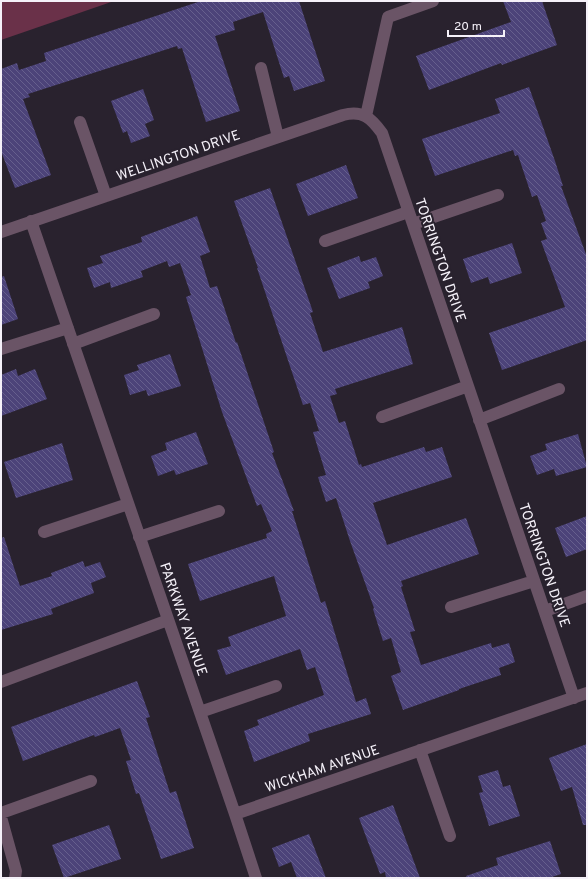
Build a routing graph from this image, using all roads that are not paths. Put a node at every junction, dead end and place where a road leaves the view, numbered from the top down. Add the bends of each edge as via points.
1 (433, 1) edge
2 (261, 68) dead end
3 (366, 116) junction
4 (80, 122) dead end
5 (278, 137) junction
6 (498, 195) dead end
7 (106, 196) junction
8 (408, 212) junction
9 (31, 221) junction
10 (413, 224) junction
11 (1, 232) edge
12 (325, 241) dead end
13 (154, 314) dead end
14 (68, 328) junction
15 (73, 344) junction
16 (1, 349) edge
17 (468, 386) junction
18 (559, 389) dead end
19 (382, 417) dead end
20 (479, 420) junction
21 (128, 504) junction
22 (218, 511) dead end
23 (44, 532) dead end
24 (139, 537) junction
25 (534, 581) junction
26 (587, 596) edge
27 (451, 607) dead end
28 (545, 611) junction
29 (168, 620) junction
30 (1, 682) edge
31 (276, 686) dead end
32 (587, 693) edge
33 (574, 698) junction
34 (200, 712) junction
35 (420, 750) junction
36 (90, 782) dead end
37 (1, 813) edge
38 (235, 814) junction
39 (1, 816) edge
40 (450, 836) dead end
41 (15, 878) edge
42 (256, 878) edge

1 - 3 street via 388,17
2 - 5 street
3 - 5 street, WELLINGTON DRIVE via 356,113 344,115
3 - 8 street, TORRINGTON DRIVE via 382,134
4 - 7 street
5 - 7 street, WELLINGTON DRIVE
6 - 10 street
7 - 9 street, WELLINGTON DRIVE
8 - 10 street, TORRINGTON DRIVE
8 - 12 street
9 - 11 street, WELLINGTON DRIVE
9 - 14 street, PARKWAY AVENUE
10 - 17 street, TORRINGTON DRIVE
13 - 15 street
14 - 15 street, PARKWAY AVENUE
14 - 16 street
15 - 21 street, PARKWAY AVENUE
17 - 19 street
17 - 20 street, TORRINGTON DRIVE
18 - 20 street
20 - 25 street, TORRINGTON DRIVE
21 - 23 street
21 - 24 street, PARKWAY AVENUE
22 - 24 street
24 - 29 street, PARKWAY AVENUE
25 - 27 street
25 - 28 street, TORRINGTON DRIVE
26 - 28 street
28 - 33 street, TORRINGTON DRIVE
29 - 30 street
29 - 34 street, PARKWAY AVENUE
31 - 34 street
32 - 33 street, WICKHAM AVENUE
33 - 35 street, WICKHAM AVENUE
34 - 38 street, PARKWAY AVENUE
35 - 38 street, WICKHAM AVENUE
35 - 40 street
36 - 37 street
38 - 42 street, PARKWAY AVENUE
39 - 41 street via 16,871

